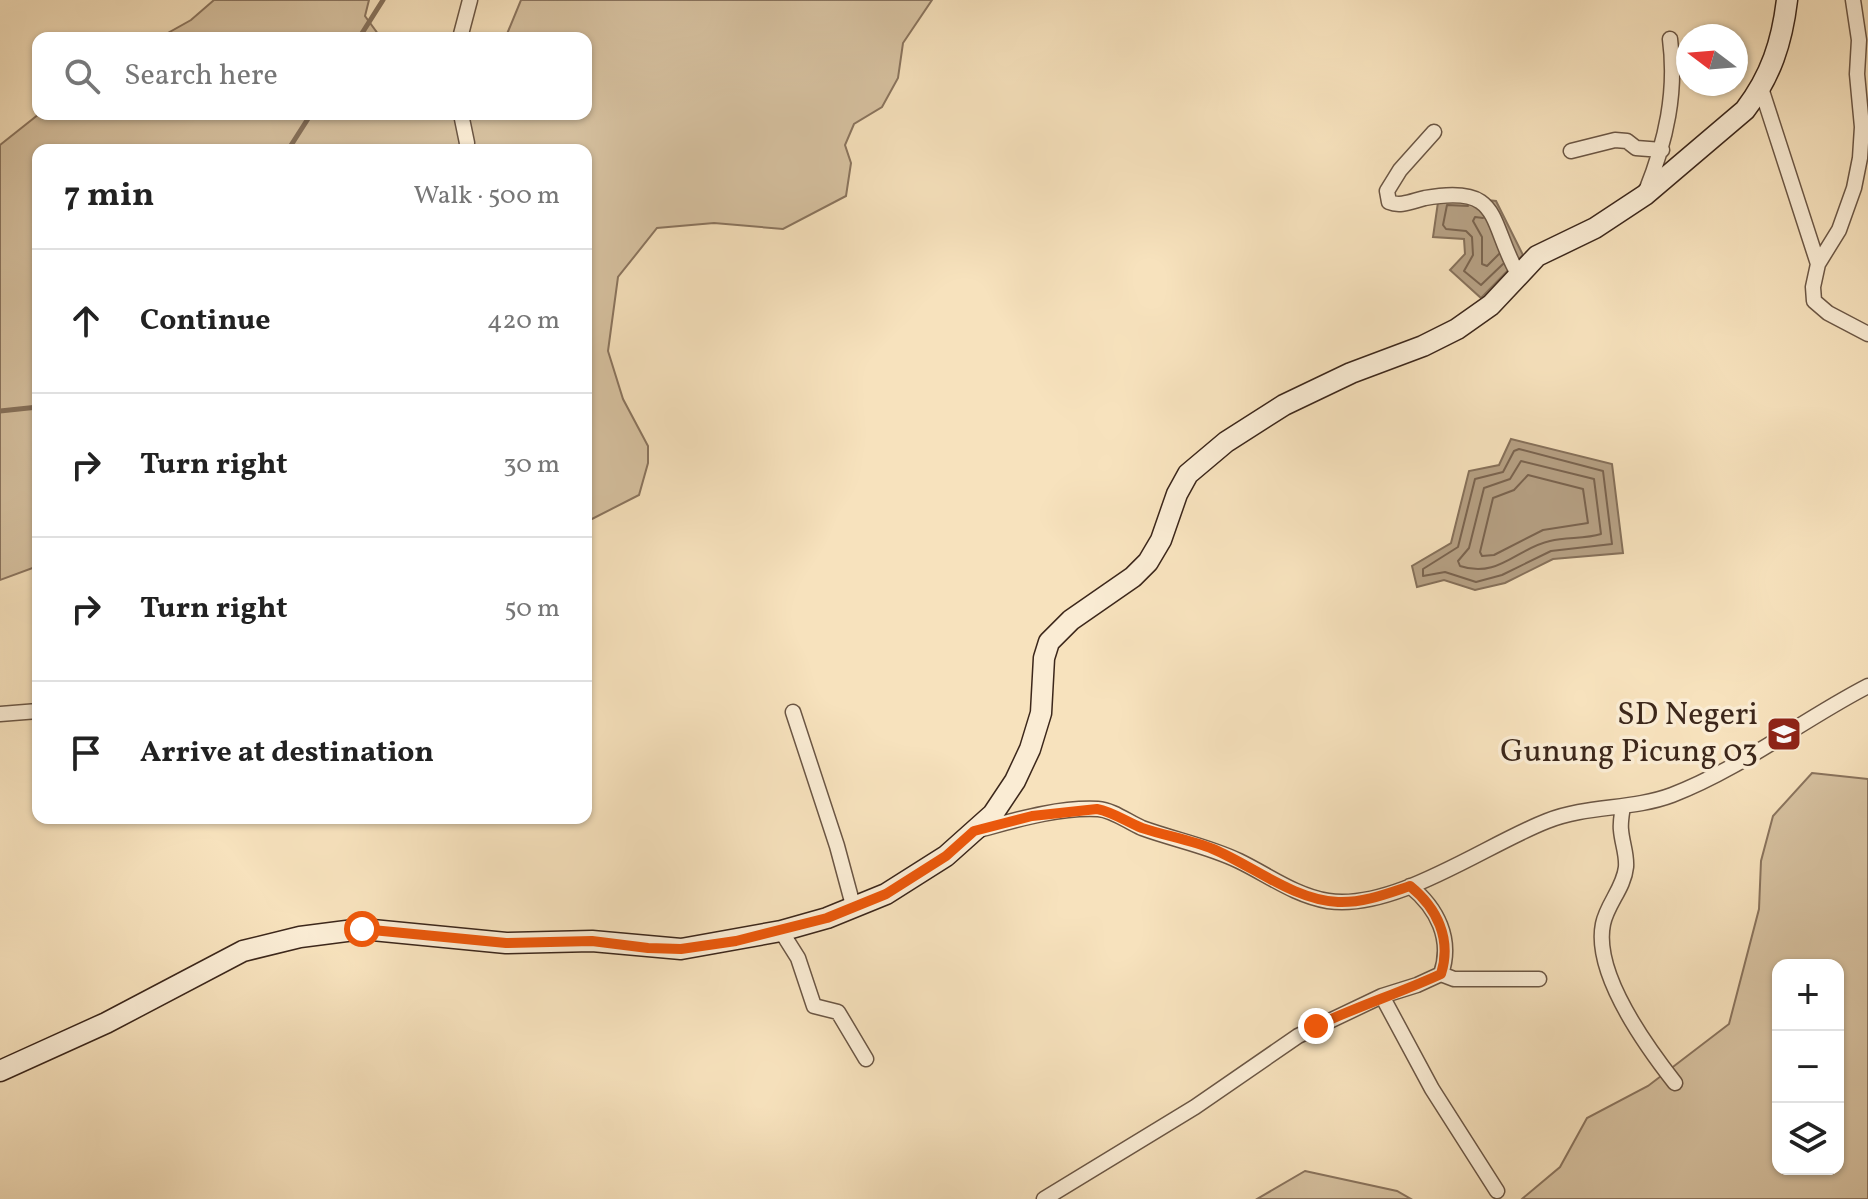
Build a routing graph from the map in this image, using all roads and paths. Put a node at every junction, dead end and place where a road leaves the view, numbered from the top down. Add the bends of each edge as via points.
1 (470, 0) edge
2 (1787, 0) edge
3 (1853, 0) edge
4 (462, 32) edge
5 (1670, 39) dead end
6 (1761, 88) junction
7 (462, 120) edge
8 (1434, 132) dead end
9 (467, 144) edge
10 (1662, 150) junction
11 (1571, 151) dead end
12 (1645, 195) junction
13 (1818, 264) junction
14 (1518, 274) junction
15 (1868, 334) edge
16 (1868, 686) edge
17 (32, 711) edge
18 (793, 712) dead end
19 (0, 714) edge
20 (1623, 806) junction
21 (974, 831) junction
22 (1410, 886) junction
23 (854, 909) junction
24 (781, 931) junction
25 (1441, 974) junction
26 (1539, 979) dead end
27 (1382, 996) junction
28 (866, 1059) dead end
29 (0, 1071) edge
30 (1675, 1083) dead end
31 (1497, 1191) dead end
32 (1044, 1199) edge

1 - 4 street
2 - 6 main road via 1775,58
3 - 13 street via 1859,40 1860,158 1839,230
5 - 10 street via 1673,87
6 - 12 main road via 1745,110
6 - 13 street
7 - 9 street
8 - 14 street via 1400,170 1387,191 1389,202 1398,206 1439,196 1477,198 1489,207
10 - 11 street via 1615,140
10 - 12 street
12 - 14 main road via 1595,228 1547,250
13 - 15 street via 1814,301
14 - 21 main road via 1491,305 1457,329 1284,405 1188,474 1148,562 1049,642 1041,713 1030,749 993,814
16 - 20 street via 1687,788
17 - 19 street
18 - 23 street
20 - 22 street via 1548,820
20 - 30 street via 1627,864 1604,921 1605,954 1634,1027
21 - 22 street via 1032,816 1106,810 1212,849 1326,901 1375,898
21 - 23 main road via 915,878
22 - 25 street via 1439,917 1445,950
23 - 24 main road
24 - 28 street via 798,958 814,1006 838,1012
24 - 29 main road via 681,949 592,941 506,943 362,929 322,932 243,951
25 - 26 street via 1454,979
25 - 27 street
27 - 31 street via 1432,1089
27 - 32 street via 1298,1036

